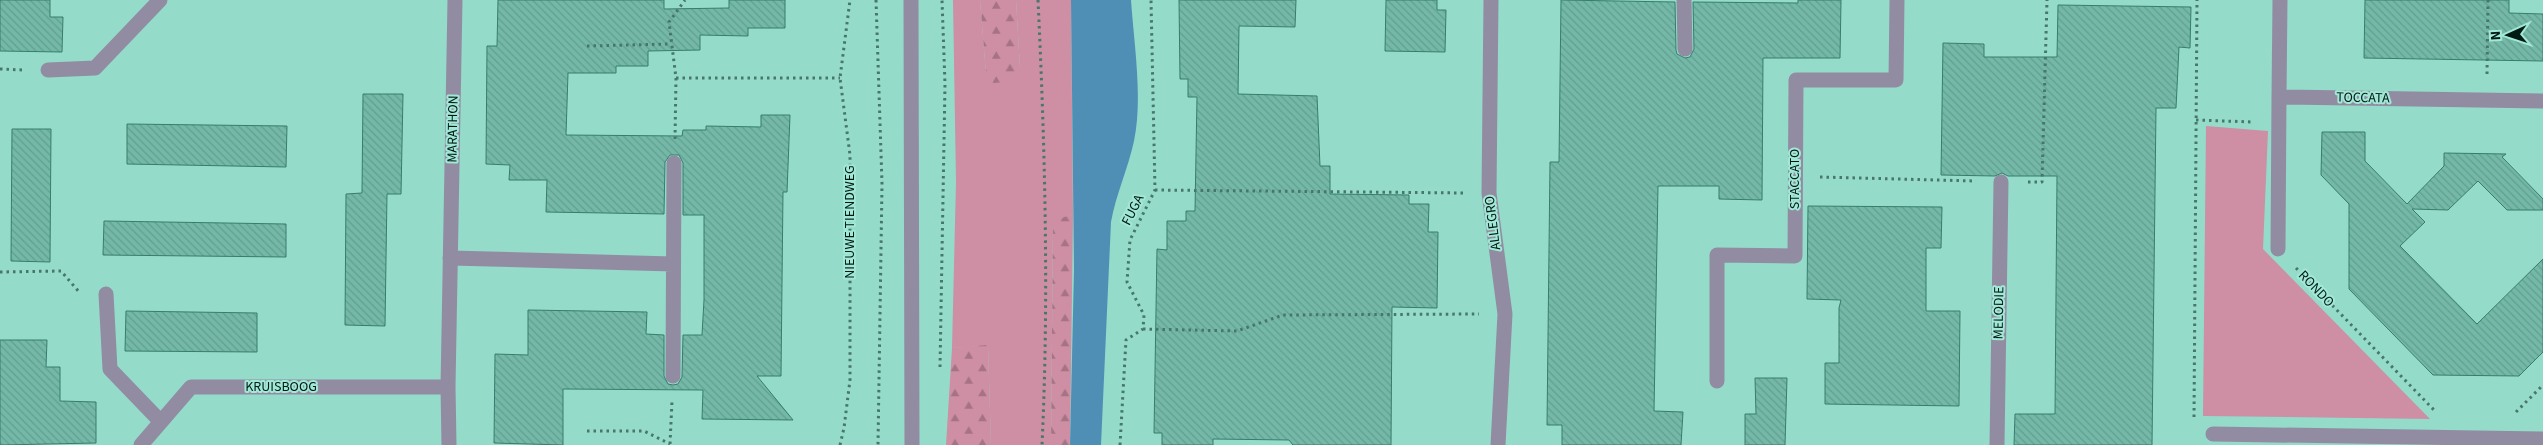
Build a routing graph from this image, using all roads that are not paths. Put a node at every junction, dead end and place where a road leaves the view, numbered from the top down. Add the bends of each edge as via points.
1 (160, 0) edge
2 (455, 0) edge
3 (911, 0) edge
4 (1491, 0) edge
5 (1684, 0) edge
6 (1897, 0) edge
7 (2280, 0) edge
8 (1685, 49) dead end
9 (48, 70) dead end
10 (2279, 97) junction
11 (2543, 101) edge
12 (674, 163) road end
13 (2002, 182) road end
14 (2278, 249) road end
15 (450, 258) junction
16 (673, 264) junction
17 (106, 294) road end
18 (673, 376) road end
19 (1717, 381) dead end
20 (448, 387) junction
21 (161, 422) junction
22 (2213, 434) dead end
23 (2543, 439) edge
24 (140, 445) edge
25 (449, 445) edge
26 (912, 445) edge
27 (1498, 445) edge
28 (1997, 445) edge

1 - 9 street via 95,68
2 - 15 street, MARATHON
3 - 26 street
4 - 27 street, ALLEGRO via 1489,193 1505,314
5 - 8 street
6 - 19 street, STACCATO via 1896,80 1796,80 1795,256 1717,255
7 - 10 street
10 - 11 street, TOCCATA
10 - 14 street
12 - 16 street
13 - 28 street, MELODIE
15 - 16 street
15 - 20 street, MARATHON
16 - 18 street
17 - 21 street via 110,369
20 - 21 street, KRUISBOOG via 191,387
20 - 25 street, MARATHON
21 - 24 street, KRUISBOOG
22 - 23 street

